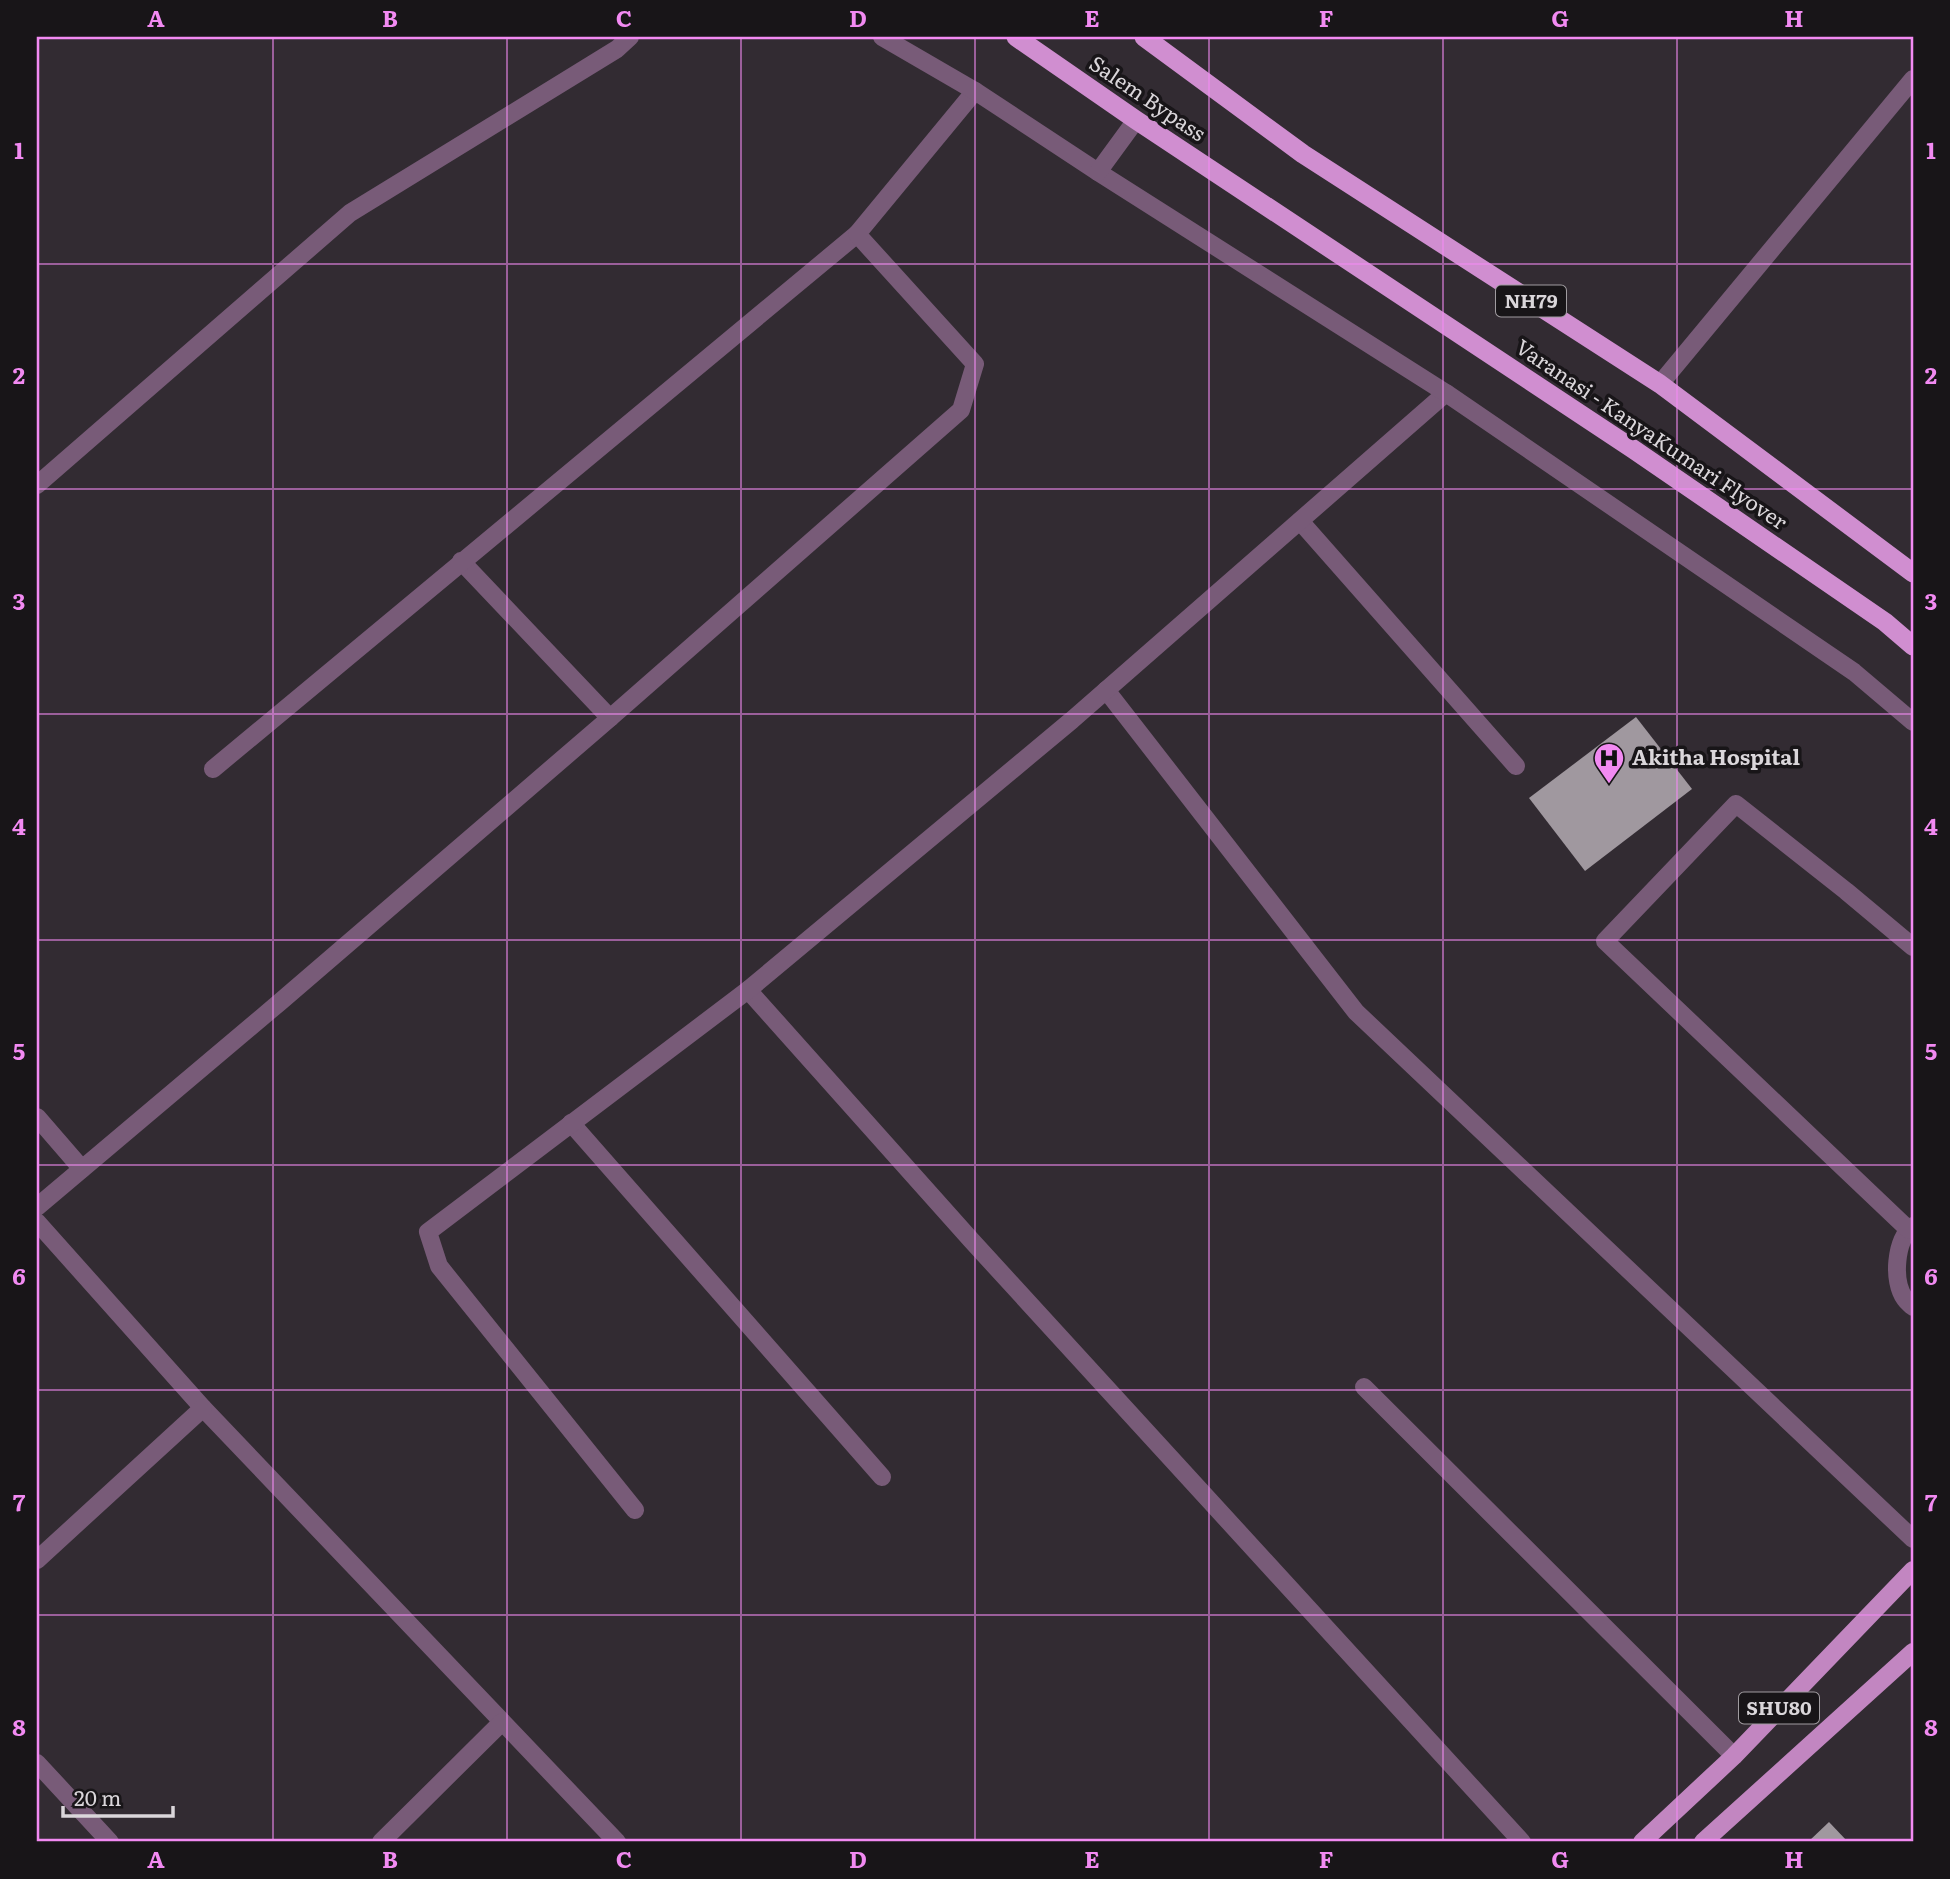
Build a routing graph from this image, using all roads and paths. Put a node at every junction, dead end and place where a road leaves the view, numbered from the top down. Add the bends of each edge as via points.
1 (631, 37) edge
2 (882, 37) edge
3 (1016, 37) edge
4 (1144, 37) edge
5 (1913, 79) edge
6 (975, 91) junction
7 (1136, 120) junction
8 (1098, 172) junction
9 (1219, 175) joint
10 (857, 233) junction
11 (1660, 384) junction
12 (1446, 393) junction
13 (37, 485) edge
14 (1300, 521) junction
15 (461, 561) junction
16 (1913, 573) edge
17 (1913, 646) edge
18 (1106, 690) junction
19 (610, 718) junction
20 (1913, 722) edge
21 (1516, 766) dead end
22 (212, 769) dead end
23 (1913, 947) edge
24 (748, 990) junction
25 (37, 1117) edge
26 (571, 1124) junction
27 (82, 1169) junction
28 (37, 1207) edge
29 (37, 1222) edge
30 (1911, 1228) edge
31 (1913, 1307) edge
32 (1364, 1387) dead end
33 (203, 1408) junction
34 (882, 1477) dead end
35 (635, 1510) dead end
36 (1913, 1539) edge
37 (37, 1560) edge
38 (1913, 1570) edge
39 (1913, 1652) edge
40 (502, 1722) junction
41 (1734, 1756) junction
42 (37, 1763) edge
43 (110, 1842) edge
44 (381, 1842) edge
45 (617, 1842) edge
46 (1522, 1842) edge
47 (1642, 1842) edge
48 (1703, 1842) edge

1 - 13 street via 351,213
2 - 6 street
3 - 7 highway, Salem Bypass
4 - 11 highway, NH79 via 1303,154
5 - 11 street
6 - 8 street
6 - 10 street
7 - 8 street
7 - 9 highway, Salem Bypass
8 - 12 street
9 - 17 highway, Varanasi - KanyaKumari Flyover via 1645,457
10 - 15 street
10 - 19 street via 975,364 961,410
11 - 16 highway, NH79
12 - 14 street
12 - 20 street via 1854,672
14 - 18 street
14 - 21 street
15 - 19 street
15 - 22 street
18 - 24 street
18 - 36 street via 1356,1012
19 - 27 street
23 - 30 street via 1735,804 1605,941
24 - 26 street
24 - 46 street
25 - 27 street
26 - 34 street
26 - 35 street via 428,1232 439,1266
27 - 28 street
29 - 33 street
30 - 31 street via 1899,1250 1897,1275 1904,1298
32 - 41 street
33 - 37 street
33 - 40 street
38 - 41 main road, SHU80
39 - 48 main road
40 - 44 street
40 - 45 street
41 - 47 main road, SHU80
42 - 43 street

